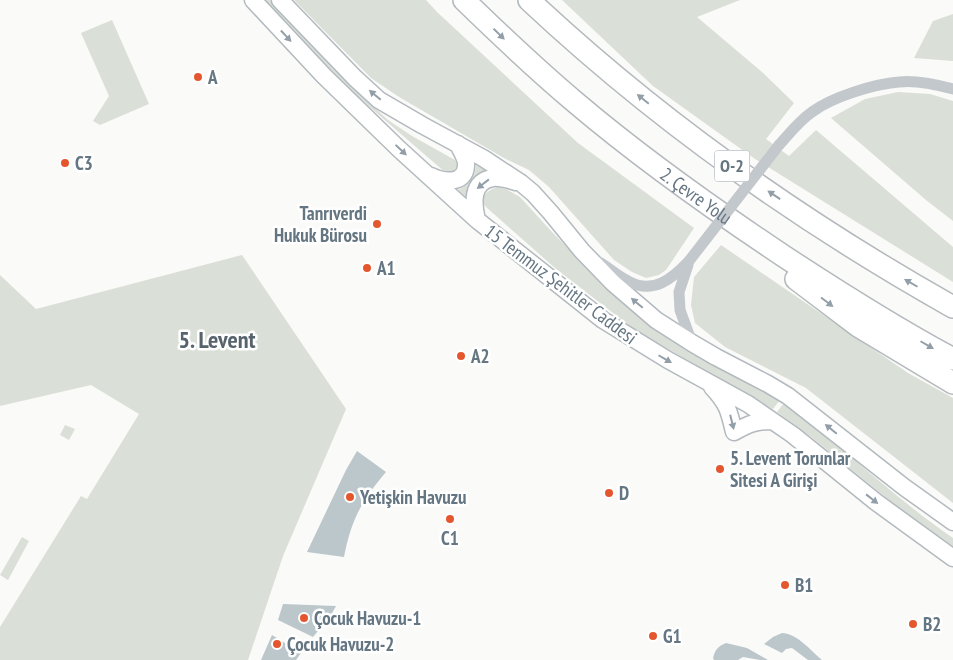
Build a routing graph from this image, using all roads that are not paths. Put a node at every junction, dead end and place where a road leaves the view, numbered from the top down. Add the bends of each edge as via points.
1 (253, 0) edge
2 (280, 0) edge
3 (464, 0) edge
4 (529, 0) edge
5 (953, 88) edge
6 (458, 144) junction
7 (425, 172) junction
8 (521, 183) junction
9 (477, 220) junction
10 (767, 244) junction
11 (582, 251) junction
12 (689, 261) junction
13 (953, 307) edge
14 (692, 343) junction
15 (953, 359) edge
16 (707, 381) junction
17 (953, 383) edge
18 (772, 421) junction
19 (953, 522) edge
20 (953, 558) edge

1 -> 7 main road, 15 Temmuz Şehitler Caddesi via 318,70
6 -> 2 main road, 15 Temmuz Şehitler Caddesi via 379,100
3 -> 10 highway, 2. Çevre Yolu / O-2 via 528,61 611,132
13 -> 4 highway, O-2 via 768,192 667,119
5 - 12 street, bridge via 900,81 862,89 812,112 779,146
6 - 7 main road via 467,164 459,178 444,180
6 - 8 main road, 15 Temmuz Şehitler Caddesi
7 - 9 main road, 15 Temmuz Şehitler Caddesi
8 -> 9 main road via 493,178 480,185 473,201
8 - 11 main road, 15 Temmuz Şehitler Caddesi
9 -> 16 main road, 15 Temmuz Şehitler Caddesi via 603,320
10 -> 15 highway, 2. Çevre Yolu / O-2 via 873,313
10 -> 17 highway via 800,282 850,320
11 - 12 street via 626,281 645,288 662,284
14 -> 11 main road, 15 Temmuz Şehitler Caddesi via 656,320
12 - 14 street via 679,292 680,310
19 -> 14 main road, 15 Temmuz Şehitler Caddesi via 788,396
16 - 18 main road, 15 Temmuz Şehitler Caddesi
16 -> 18 main road via 728,408 734,432 759,421
18 -> 20 main road, 15 Temmuz Şehitler Caddesi

